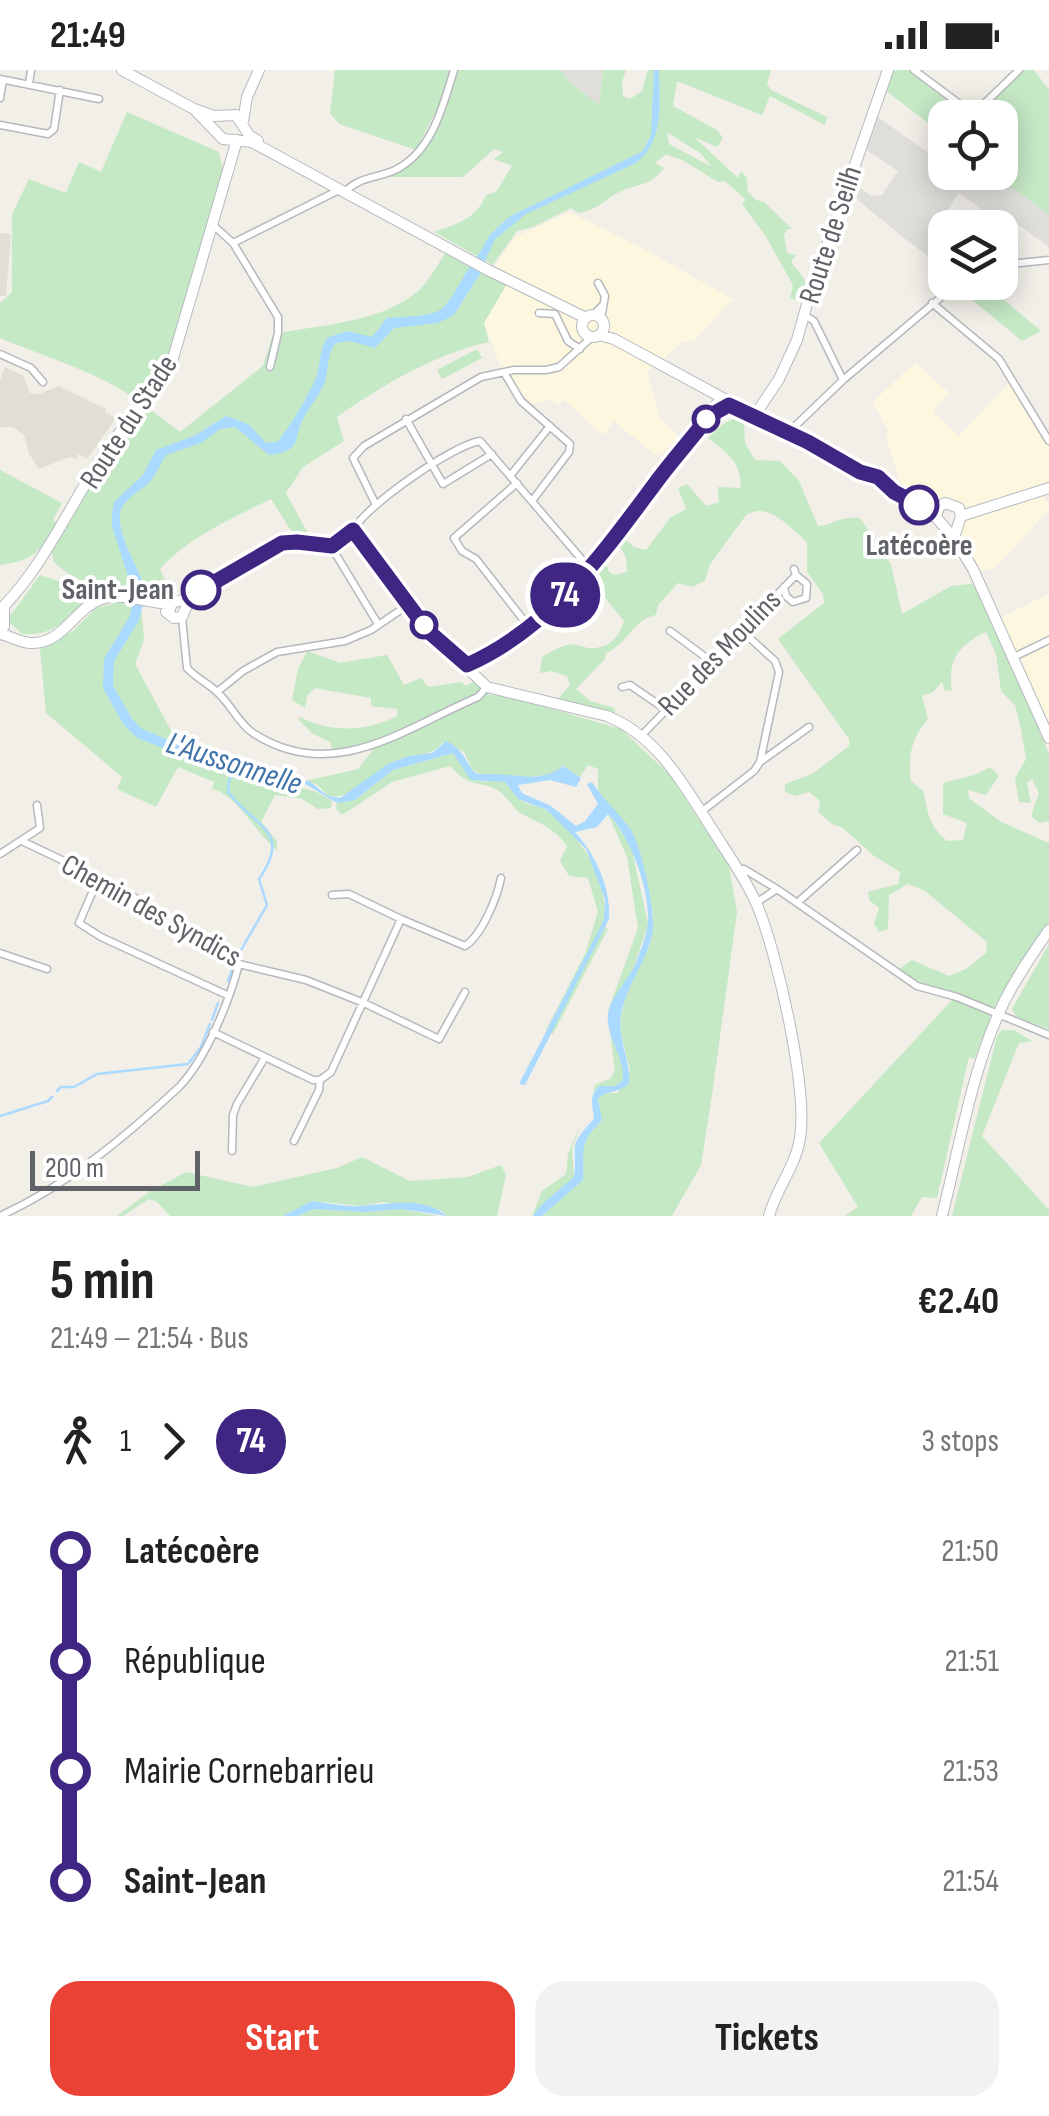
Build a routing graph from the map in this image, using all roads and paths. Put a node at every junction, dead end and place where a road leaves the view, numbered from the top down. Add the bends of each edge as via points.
1 (32, 70) edge
2 (122, 70) edge
3 (259, 70) edge
4 (454, 70) edge
5 (888, 70) edge
6 (914, 70) edge
7 (1019, 70) edge
8 (2, 80) edge
9 (29, 84) junction
10 (60, 90) junction
11 (248, 97) junction
12 (0, 98) edge
13 (100, 98) dead end
14 (194, 110) junction
15 (227, 115) junction
16 (244, 124) junction
17 (0, 125) edge
18 (220, 135) junction
19 (238, 140) junction
20 (230, 155) junction
21 (339, 189) junction
22 (214, 226) junction
23 (233, 242) junction
24 (1049, 260) edge
25 (1018, 263) edge
26 (598, 283) dead end
27 (935, 300) edge
28 (932, 302) junction
29 (539, 313) dead end
30 (804, 315) junction
31 (593, 326) junction
32 (580, 349) junction
33 (0, 354) edge
34 (270, 368) dead end
35 (505, 374) junction
36 (843, 380) junction
37 (43, 382) dead end
38 (766, 397) junction
39 (721, 398) junction
40 (739, 407) junction
41 (757, 412) junction
42 (709, 416) junction
43 (406, 419) junction
44 (550, 426) junction
45 (790, 430) junction
46 (1049, 441) edge
47 (808, 442) junction
48 (492, 454) junction
49 (430, 466) junction
50 (514, 480) junction
51 (1049, 488) edge
52 (532, 501) junction
53 (376, 505) junction
54 (939, 511) junction
55 (955, 519) junction
56 (353, 530) junction
57 (332, 546) junction
58 (590, 569) junction
59 (784, 587) junction
60 (409, 604) junction
61 (173, 606) junction
62 (2, 621) edge
63 (378, 624) junction
64 (529, 627) junction
65 (742, 630) junction
66 (670, 631) dead end
67 (1049, 640) edge
68 (1014, 656) junction
69 (712, 662) junction
70 (467, 665) junction
71 (487, 687) junction
72 (622, 687) dead end
73 (218, 692) junction
74 (665, 709) junction
75 (809, 728) dead end
76 (641, 736) junction
77 (1049, 738) edge
78 (760, 762) junction
79 (37, 805) dead end
80 (701, 812) junction
81 (22, 841) junction
82 (858, 850) dead end
83 (0, 854) edge
84 (738, 870) junction
85 (99, 877) junction
86 (501, 878) dead end
87 (777, 889) junction
88 (332, 895) dead end
89 (756, 902) junction
90 (798, 902) junction
91 (401, 918) junction
92 (1049, 930) edge
93 (0, 953) edge
94 (237, 962) junction
95 (47, 969) dead end
96 (464, 992) dead end
97 (227, 996) junction
98 (364, 1003) junction
99 (998, 1016) junction
100 (213, 1032) junction
101 (1049, 1035) edge
102 (264, 1058) junction
103 (320, 1080) junction
104 (294, 1141) dead end
105 (232, 1151) dead end
106 (0, 1216) edge
107 (768, 1216) edge
108 (942, 1216) edge

1 - 9 street
2 - 14 main road
3 - 11 main road
4 - 21 street via 422,148 398,168
5 - 30 main road, Route de Seilh
6 - 7 street via 969,111
8 - 9 street
8 - 12 street
9 - 10 street
10 - 13 street
10 - 17 street via 48,134
11 - 15 main road
11 - 16 main road, Route du Stade
14 - 15 main road
14 - 18 main road
15 - 16 main road
15 - 18 main road
16 - 19 main road, Route du Stade
16 - 21 main road via 254,138
18 - 19 main road
18 - 20 main road
19 - 20 main road, Route du Stade
19 - 21 main road
20 - 22 main road, Route du Stade
21 - 23 street
21 - 31 main road
22 - 23 street
22 - 62 main road, Route du Stade via 171,365 110,444
23 - 34 street via 278,316
24 - 25 street
26 - 31 street via 606,296
27 - 28 street
28 - 36 street
28 - 46 street via 999,359
29 - 32 street via 556,314 568,341
30 - 36 street
30 - 38 main road, Route de Seilh via 788,362
31 - 32 street
31 - 39 main road
31 - 40 main road
32 - 35 street via 560,367
33 - 37 street via 31,368
35 - 43 street via 481,378
35 - 44 street via 521,401
36 - 45 street
38 - 40 main road
38 - 41 main road, Route de Seilh
39 - 40 main road
39 - 42 main road
40 - 41 main road
40 - 42 main road via 724,406
40 - 47 main road
41 - 45 main road
42 - 58 main road
43 - 49 street
43 - 53 street via 353,458
44 - 50 street
44 - 52 street via 570,448
45 - 47 main road
47 - 54 main road
48 - 49 street via 477,440
48 - 49 street via 442,484
48 - 50 street
49 - 53 street
50 - 52 street
50 - 64 street via 454,541
51 - 55 main road
52 - 58 street
53 - 56 street
54 - 55 main road
54 - 55 main road via 952,503
55 - 68 main road via 954,538
56 - 57 main road
56 - 60 main road
57 - 61 main road via 282,543
57 - 63 street
58 - 64 main road
59 - 59 street, Rue des Moulins via 795,572 807,584 806,598 789,600
59 - 65 street, Rue des Moulins
60 - 63 street
60 - 70 main road
61 - 62 main road via 112,597 96,601 47,640 24,638
61 - 73 street via 187,668
63 - 73 street via 333,645 277,652
64 - 70 main road
65 - 69 street, Rue des Moulins
65 - 78 street via 779,672
66 - 69 street
67 - 68 street
68 - 77 main road
69 - 74 street, Rue des Moulins
70 - 71 main road
71 - 73 street via 383,744 318,754 253,733
71 - 76 main road via 607,716
72 - 74 street via 630,684
74 - 76 street, Rue des Moulins
75 - 78 street
76 - 80 main road via 667,760
78 - 80 street
79 - 81 street via 40,828
80 - 84 main road
81 - 83 street
81 - 85 street, Chemin des Syndics
82 - 90 street
84 - 87 street
84 - 89 main road
85 - 94 street, Chemin des Syndics
85 - 97 street via 79,923
86 - 91 street via 474,940 465,946
87 - 89 street
87 - 90 street
88 - 91 street via 349,894
89 - 107 main road via 784,1001 801,1114 796,1153
90 - 99 street via 917,986
91 - 98 street
92 - 99 main road
93 - 95 street
94 - 97 street
94 - 98 street, Chemin des Syndics
96 - 98 street, Chemin des Syndics via 440,1039
97 - 100 street
98 - 103 street via 331,1072
99 - 101 street
99 - 108 main road
100 - 102 street
100 - 106 street via 191,1075 126,1135
102 - 103 street
102 - 105 street via 237,1104
103 - 104 street

